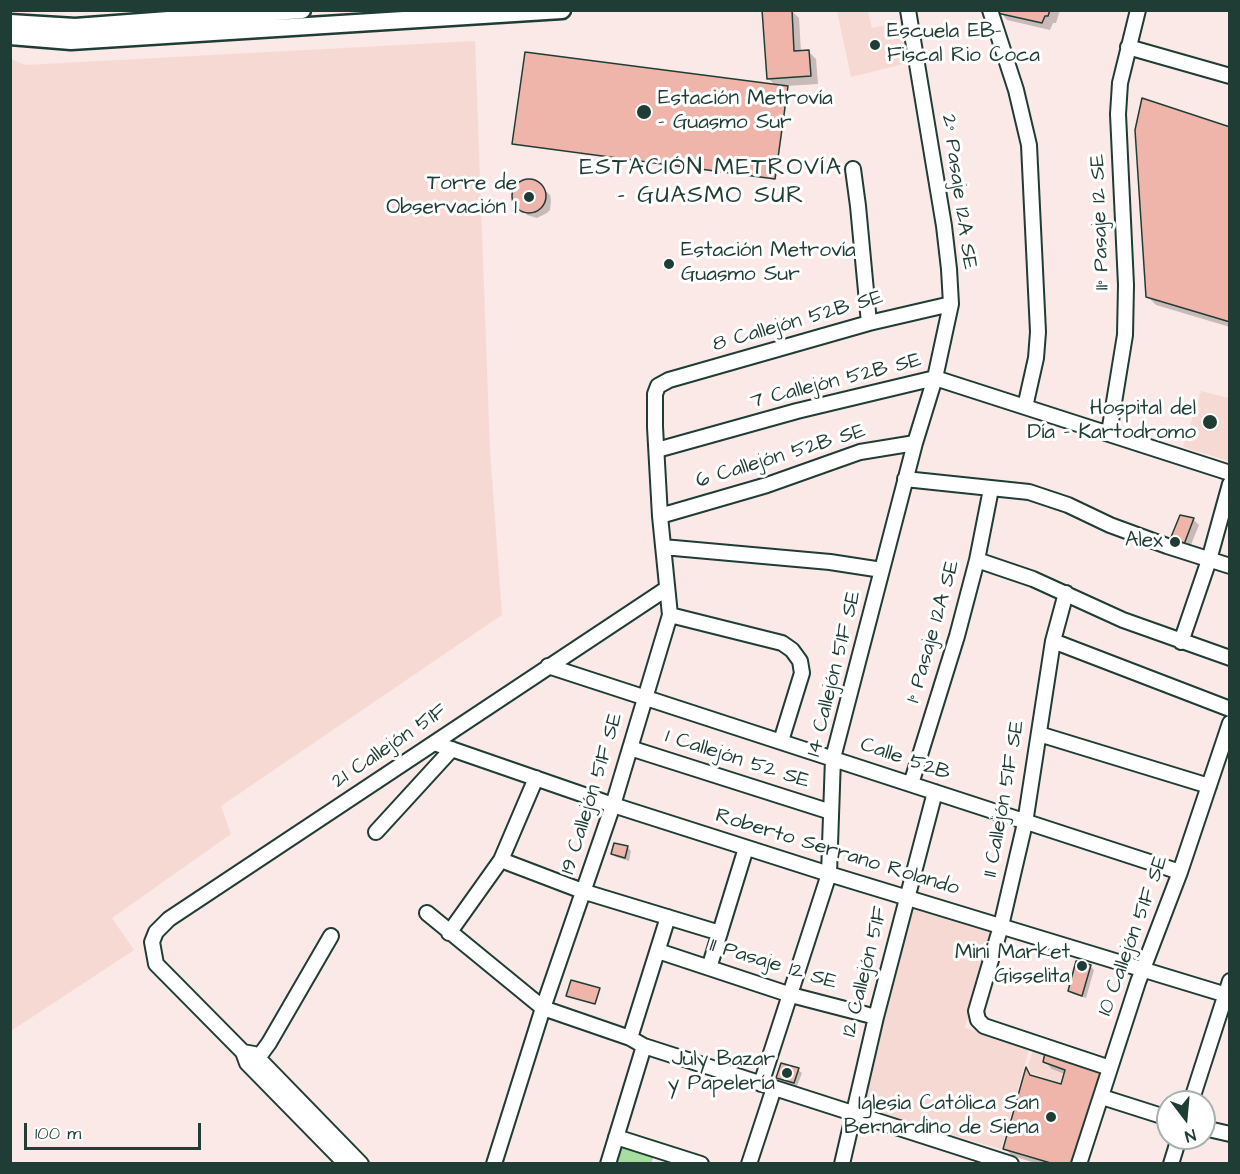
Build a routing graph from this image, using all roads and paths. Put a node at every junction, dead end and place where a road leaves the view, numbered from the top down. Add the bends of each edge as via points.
1 (302, 10) edge
2 (562, 10) edge
3 (908, 10) edge
4 (990, 10) edge
5 (1138, 10) edge
6 (497, 13) edge
7 (164, 15) edge
8 (10, 23) edge
9 (10, 36) edge
10 (1128, 46) junction
11 (1230, 76) edge
12 (853, 169) dead end
13 (951, 304) junction
14 (869, 323) junction
15 (935, 378) junction
16 (658, 386) joint
17 (1024, 407) junction
18 (1109, 433) junction
19 (915, 442) junction
20 (657, 450) junction
21 (1230, 473) edge
22 (906, 479) junction
23 (1230, 484) edge
24 (991, 489) junction
25 (660, 516) junction
26 (663, 547) junction
27 (976, 560) junction
28 (1209, 560) junction
29 (1230, 566) edge
30 (882, 570) junction
31 (666, 589) junction
32 (1066, 593) junction
33 (670, 615) junction
34 (1053, 641) junction
35 (1181, 642) junction
36 (1230, 658) edge
37 (548, 666) junction
38 (645, 697) junction
39 (1230, 710) edge
40 (1230, 723) edge
41 (1039, 734) junction
42 (781, 741) junction
43 (434, 743) junction
44 (630, 748) junction
45 (452, 749) junction
46 (833, 758) junction
47 (536, 778) junction
48 (911, 784) junction
49 (1209, 786) junction
50 (935, 792) junction
51 (613, 805) junction
52 (831, 812) junction
53 (1025, 823) junction
54 (376, 832) dead end
55 (746, 848) junction
56 (501, 860) junction
57 (1180, 872) junction
58 (829, 874) junction
59 (585, 892) junction
60 (907, 897) junction
61 (427, 913) dead end
62 (668, 917) junction
63 (1001, 926) junction
64 (449, 933) junction
65 (720, 933) junction
66 (331, 936) dead end
67 (658, 951) junction
68 (709, 968) junction
69 (1144, 970) junction
70 (1228, 991) edge
71 (791, 995) junction
72 (543, 1008) junction
73 (876, 1017) junction
74 (630, 1038) junction
75 (644, 1046) junction
76 (243, 1052) junction
77 (258, 1058) junction
78 (1110, 1068) junction
79 (768, 1086) junction
80 (1195, 1090) edge
81 (1102, 1097) junction
82 (854, 1113) junction
83 (1156, 1114) edge
84 (616, 1137) junction
85 (662, 1158) edge
86 (987, 1159) edge
87 (346, 1164) edge
88 (361, 1164) edge
89 (494, 1164) edge
90 (608, 1164) edge
91 (701, 1164) edge
92 (749, 1164) edge
93 (842, 1164) edge
94 (1011, 1164) edge
95 (1079, 1164) edge

1 - 7 street
2 - 6 street
3 - 13 street, 2° Pasaje 12A SE via 944,226
4 - 17 street via 1029,145 1038,332
5 - 10 street, 11° Pasaje 12 SE
6 - 9 street via 71,41
7 - 8 street via 75,27
10 - 11 street
10 - 18 street, 11° Pasaje 12 SE via 1118,114 1125,335
12 - 14 street
13 - 14 street, 8 Callejón 52B SE
13 - 15 street, 2° Pasaje 12A SE
14 - 16 street, 8 Callejón 52B SE
15 - 17 street, 7 Callejón 52B SE
15 - 19 street, 14 Callejón 51F SE
15 - 20 street, 7 Callejón 52B SE
16 - 20 street, 19 Callejón 51F SE
17 - 18 street, 7 Callejón 52B SE
18 - 21 street, 7 Callejón 52B SE
19 - 22 street, 14 Callejón 51F SE
19 - 25 street, 6 Callejón 52B SE via 860,452 767,485
20 - 25 street, 19 Callejón 51F SE
22 - 24 street
22 - 30 street, 14 Callejón 51F SE
23 - 28 street
24 - 27 street, 1° Pasaje 12A SE
24 - 28 street via 1029,492
25 - 26 street, 19 Callejón 51F SE
26 - 30 street
26 - 31 street, 19 Callejón 51F SE
27 - 32 street
27 - 48 street, 1° Pasaje 12A SE
28 - 29 street
28 - 35 street
30 - 46 street, 14 Callejón 51F SE
31 - 33 street, 19 Callejón 51F SE
31 - 37 street, 21 Callejón 51F
32 - 34 street, 11 Callejón 51F SE
32 - 35 street
33 - 38 street, 19 Callejón 51F SE
33 - 42 street via 782,643 792,650 802,673
34 - 39 street
34 - 41 street, 11 Callejón 51F SE
35 - 36 street
37 - 38 street, Calle 52B
37 - 43 street, 21 Callejón 51F
38 - 42 street, Calle 52B
38 - 44 street, 19 Callejón 51F SE
40 - 49 street, 10 Callejón 51F SE
41 - 49 street
41 - 53 street, 11 Callejón 51F SE
42 - 46 street, Calle 52B
43 - 45 street, Roberto Serrano Rolando
43 - 76 street, 21 Callejón 51F via 169,919 156,932 152,942 156,964
44 - 51 street, 19 Callejón 51F SE
44 - 52 street, 1 Callejón 52 SE
45 - 47 street, Roberto Serrano Rolando
45 - 54 street
46 - 48 street, Calle 52B
46 - 52 street, 14 Callejón 51F SE
47 - 51 street, Roberto Serrano Rolando
47 - 56 street
48 - 50 street, Calle 52B
49 - 57 street, 10 Callejón 51F SE
50 - 53 street, Calle 52B
50 - 60 street, 12 Callejón 51F
51 - 55 street, Roberto Serrano Rolando
51 - 59 street, 19 Callejón 51F SE
52 - 58 street, 14 Callejón 51F SE
53 - 57 street, Calle 52B
53 - 63 street, 11 Callejón 51F SE
55 - 58 street, Roberto Serrano Rolando
55 - 65 street
56 - 59 street, 11 Pasaje 12 SE
56 - 64 street
57 - 69 street, 10 Callejón 51F SE
58 - 60 street, Roberto Serrano Rolando
58 - 71 street, 14 Callejón 51F SE
59 - 62 street, 11 Pasaje 12 SE
59 - 72 street, 19 Callejón 51F SE
60 - 63 street, Roberto Serrano Rolando
60 - 73 street, 12 Callejón 51F
61 - 64 street
62 - 65 street, 11 Pasaje 12 SE
62 - 67 street
63 - 69 street, Roberto Serrano Rolando
63 - 78 street, 11 Callejón 51F SE via 976,1011 978,1020 984,1026
64 - 72 street
65 - 68 street
66 - 77 street
67 - 68 street, 11 Pasaje 12 SE
67 - 74 street
68 - 71 street, 11 Pasaje 12 SE
69 - 70 street, Roberto Serrano Rolando
69 - 78 street, 10 Callejón 51F SE
70 - 80 street
71 - 73 street, 11 Pasaje 12 SE
71 - 79 street, 14 Callejón 51F SE
72 - 74 street
72 - 89 street, 19 Callejón 51F SE
73 - 82 street, 12 Callejón 51F
74 - 75 street
75 - 79 street
75 - 84 street
76 - 77 street
76 - 87 street via 247,1063
77 - 88 street
78 - 81 street, 10 Callejón 51F SE
79 - 82 street
79 - 92 street, 14 Callejón 51F SE
81 - 83 street
81 - 95 street, 10 Callejón 51F SE
82 - 86 street
82 - 93 street, 12 Callejón 51F
84 - 85 street
84 - 90 street
85 - 91 street
86 - 94 street

